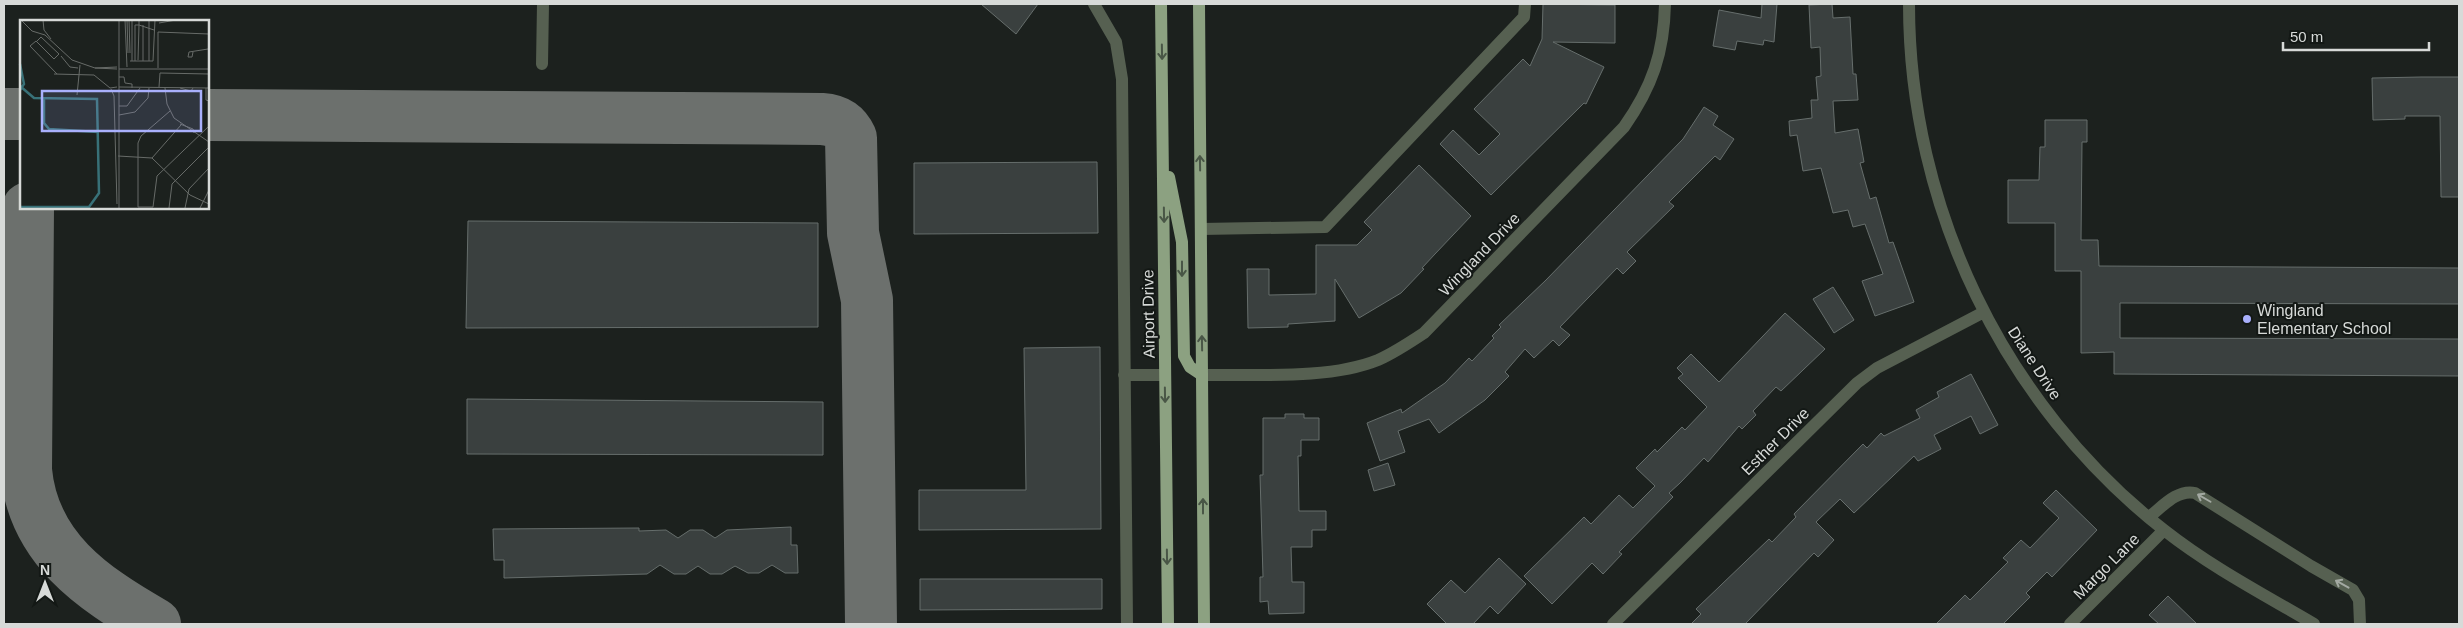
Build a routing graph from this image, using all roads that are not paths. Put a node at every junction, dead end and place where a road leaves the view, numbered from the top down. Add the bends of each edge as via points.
1 (543, 4) edge
2 (1094, 4) edge
3 (1162, 4) edge
4 (1199, 4) edge
5 (1525, 4) edge
6 (1665, 4) edge
7 (1909, 4) edge
8 (542, 64) dead end
9 (1163, 152) junction
10 (1201, 229) junction
11 (1984, 312) junction
12 (1202, 374) junction
13 (1124, 375) junction
14 (1165, 375) junction
15 (2149, 518) junction
16 (2164, 530) junction
17 (1126, 624) edge
18 (1168, 624) edge
19 (1204, 624) edge
20 (1613, 624) edge
21 (2070, 624) edge
22 (2314, 624) edge
23 (2360, 624) edge

1 - 8 street
2 - 13 street via 1116,42 1122,79
3 -> 9 main road, Airport Drive
10 -> 4 main road
5 - 10 street via 1524,17 1325,227
6 - 12 street, Wingland Drive via 1662,49 1653,79 1624,127 1424,332 1401,348 1353,368 1326,372
7 - 11 street, Diane Drive via 1914,90 1924,148 1959,259
9 -> 12 main road via 1182,242 1184,356 1190,367
9 -> 14 main road, Airport Drive
12 -> 10 main road
11 - 15 street, Diane Drive via 2049,414 2079,450
11 - 20 street, Esther Drive via 1877,368 1857,383
19 -> 12 main road
13 - 14 street
13 - 17 street
14 -> 18 main road, Airport Drive
15 - 16 street, Diane Drive
23 -> 15 street via 2359,600 2353,590 2195,493 2189,491 2173,498
16 - 21 street, Margo Lane
16 - 22 street, Diane Drive via 2213,565

